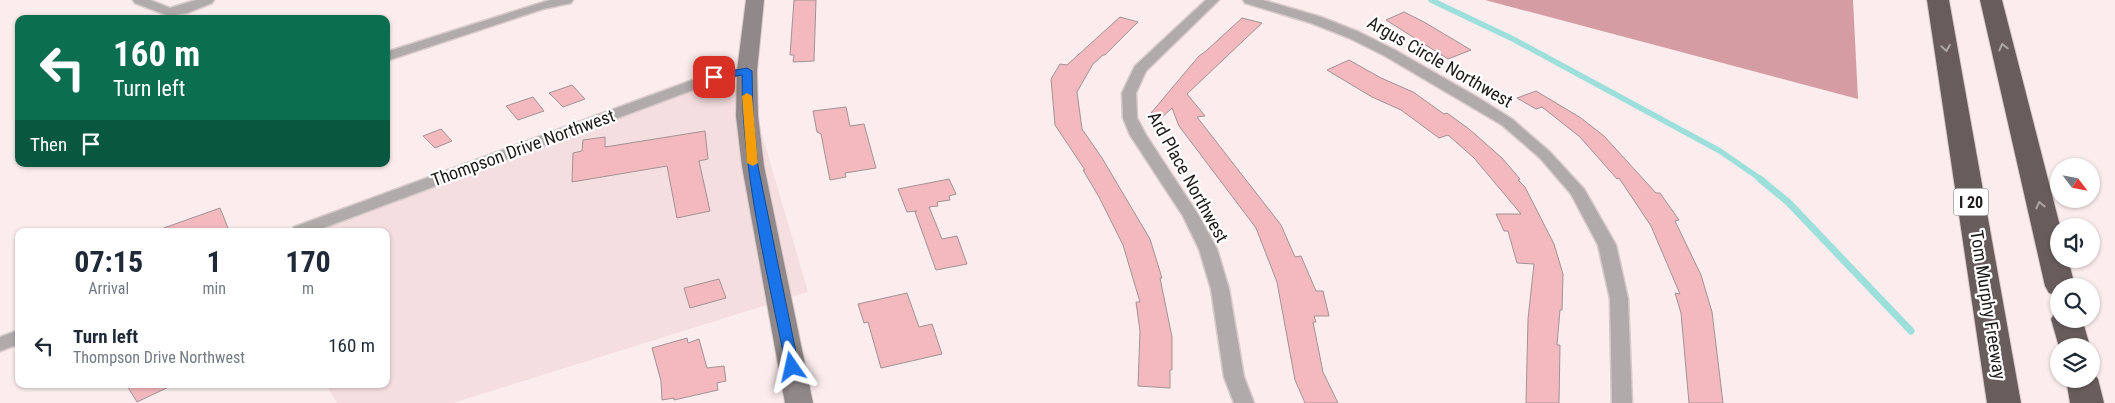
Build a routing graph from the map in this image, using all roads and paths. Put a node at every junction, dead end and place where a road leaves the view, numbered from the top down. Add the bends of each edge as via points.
1 (139, 0) edge
2 (208, 0) edge
3 (567, 0) edge
4 (755, 0) edge
5 (1213, 0) edge
6 (1249, 0) edge
7 (1938, 0) edge
8 (1992, 0) edge
9 (550, 2) edge
10 (390, 56) edge
11 (747, 71) junction
12 (308, 228) edge
13 (2058, 278) edge
14 (15, 338) edge
15 (0, 344) edge
16 (2084, 388) edge
17 (799, 403) edge
18 (1244, 403) edge
19 (1622, 403) edge
20 (2004, 403) edge
21 (2088, 403) edge

1 - 2 street via 169,12
3 - 9 street
4 - 11 street
5 - 18 street, Ard Place Northwest via 1140,69 1129,93 1130,118 1208,249 1220,289 1234,376
6 - 19 street, Argus Circle Northwest via 1316,20 1390,53 1507,122 1545,155 1578,192 1607,245 1619,299
7 -> 20 highway, Tom Murphy Freeway / I 20
13 -> 8 highway
9 - 10 street
11 - 12 street, Thompson Drive Northwest via 714,77
11 - 17 street via 747,116 753,166
14 - 15 street
16 - 21 highway

